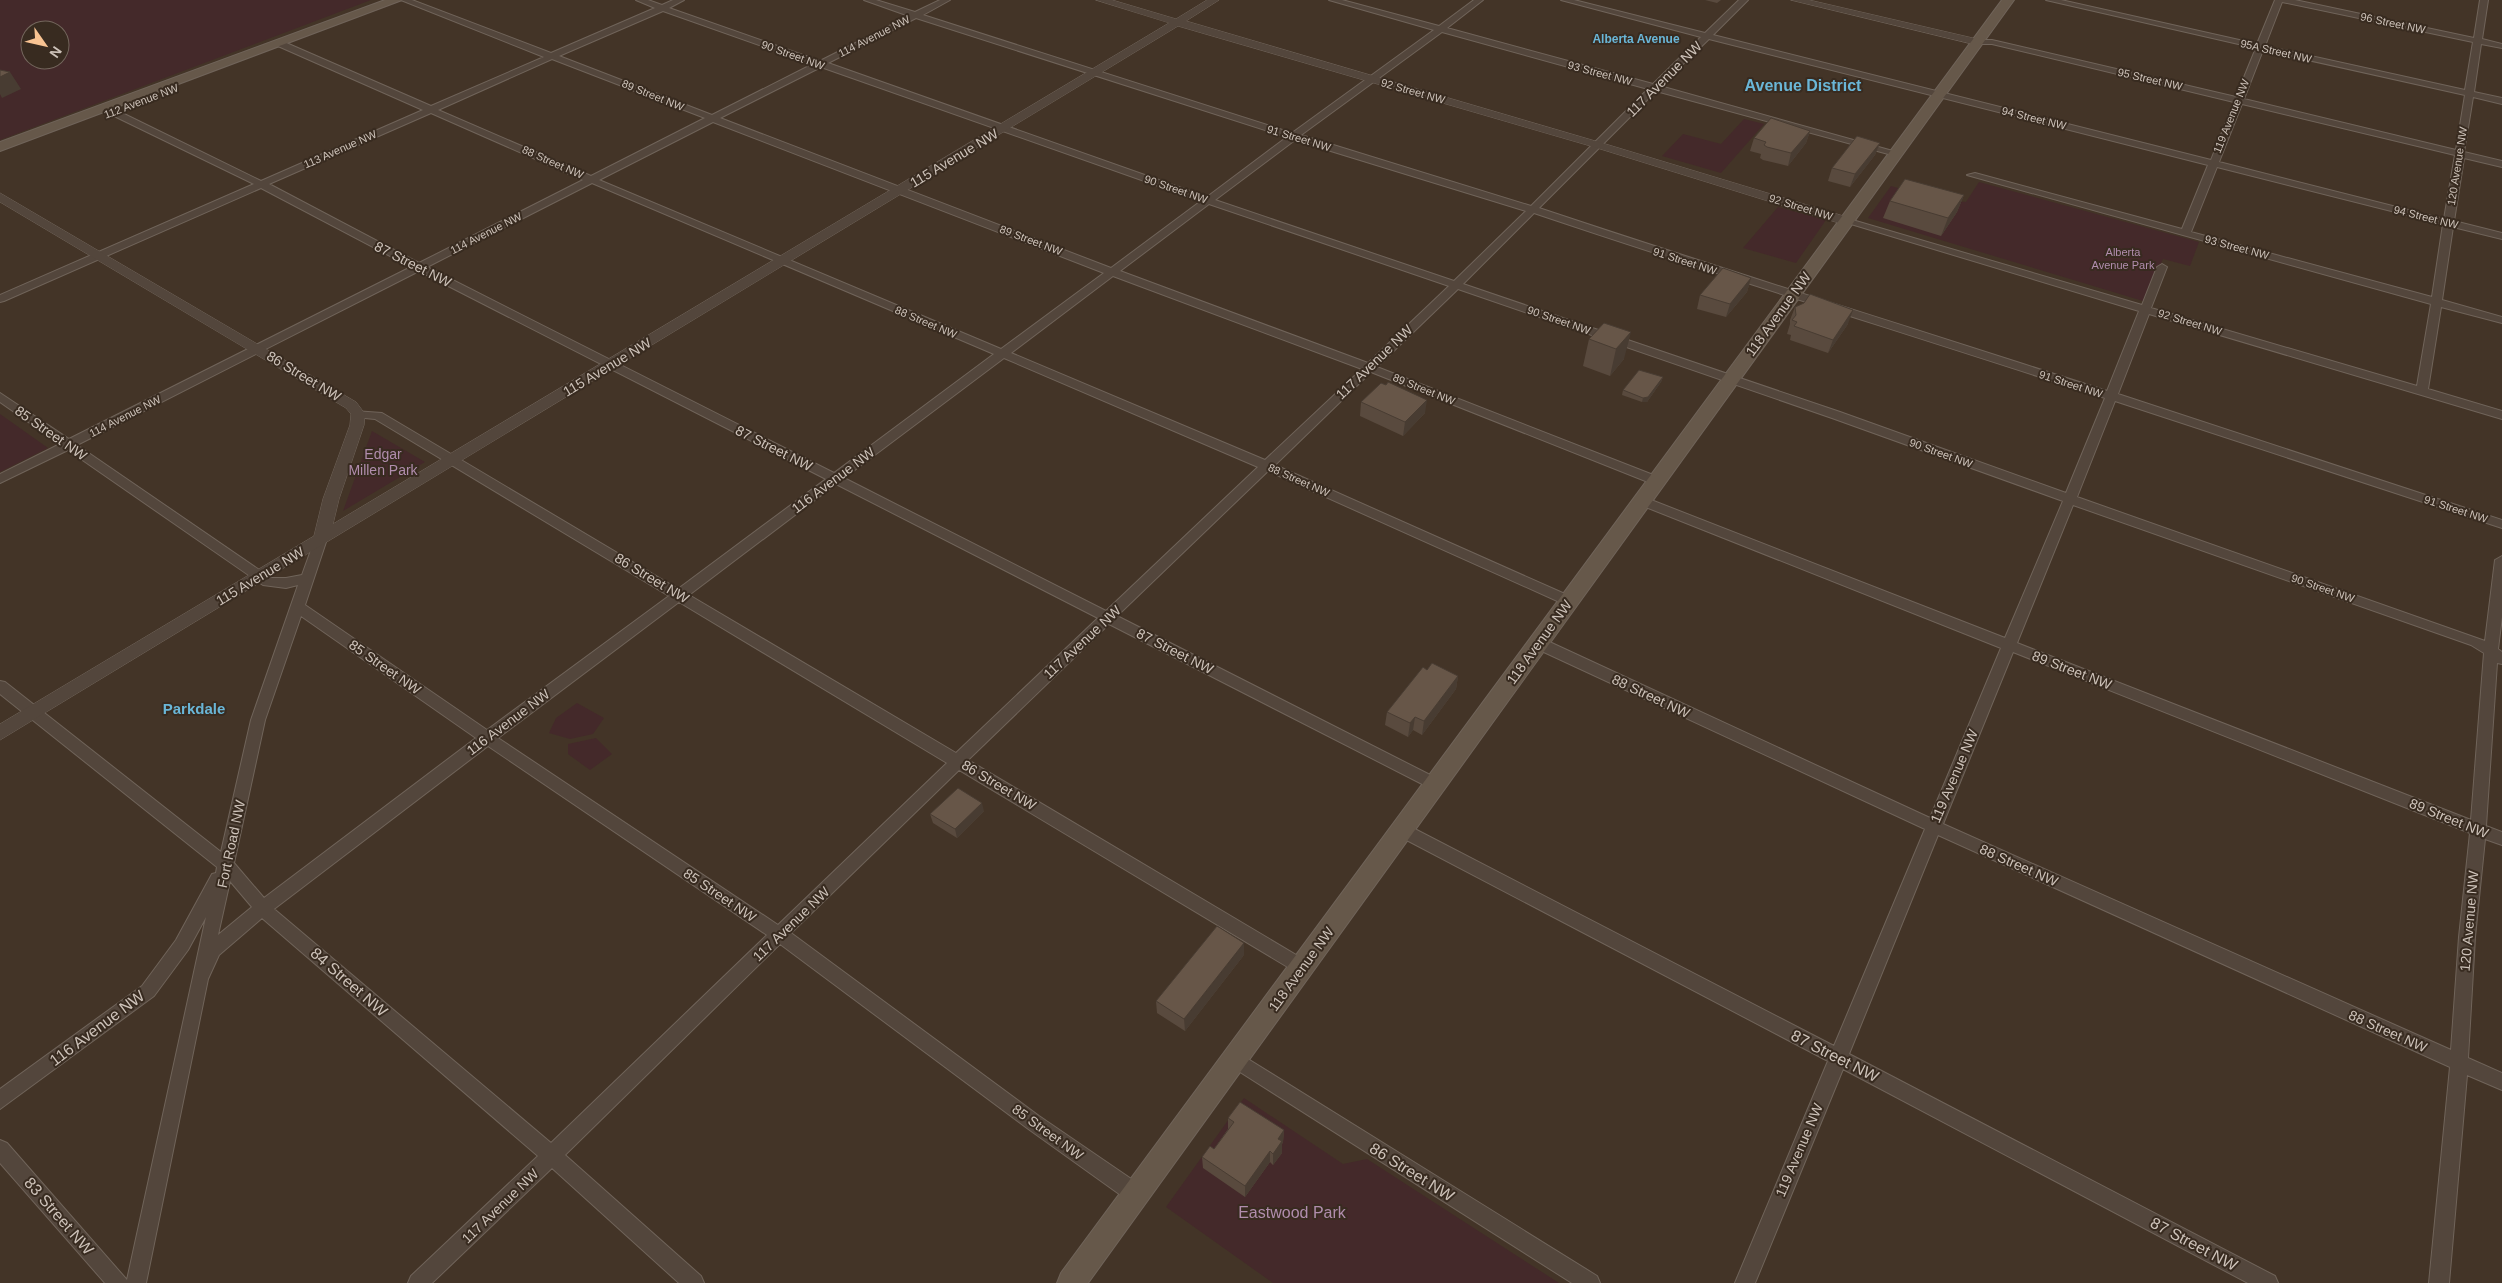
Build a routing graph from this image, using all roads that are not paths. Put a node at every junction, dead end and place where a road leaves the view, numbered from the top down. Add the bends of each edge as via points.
1 (396, 0) edge
2 (406, 0) edge
3 (640, 0) edge
4 (680, 0) edge
5 (868, 0) edge
6 (946, 0) edge
7 (1101, 0) edge
8 (1214, 0) edge
9 (1334, 0) edge
10 (1479, 0) edge
11 (1565, 0) edge
12 (1744, 0) edge
13 (1796, 0) edge
14 (2008, 0) edge
15 (2050, 0) edge
16 (2278, 0) edge
17 (2284, 0) edge
18 (2484, 0) edge
19 (662, 8) junction
20 (915, 16) junction
21 (1177, 22) junction
22 (1440, 29) junction
23 (1707, 36) junction
24 (2478, 41) junction
25 (1977, 42) junction
26 (282, 44) junction
27 (2502, 46) edge
28 (2259, 47) junction
29 (554, 55) junction
30 (819, 65) junction
31 (1096, 72) junction
32 (1373, 80) junction
33 (1655, 88) junction
34 (1939, 94) junction
35 (2469, 94) junction
36 (2238, 100) junction
37 (2502, 102) edge
38 (433, 108) junction
39 (113, 112) junction
40 (713, 118) junction
41 (1004, 129) junction
42 (1293, 136) junction
43 (1598, 145) junction
44 (0, 147) edge
45 (1895, 153) junction
46 (2459, 154) junction
47 (0, 155) edge
48 (2212, 163) junction
49 (2502, 164) edge
50 (1972, 175) dead end
51 (592, 180) junction
52 (261, 184) junction
53 (902, 190) junction
54 (0, 197) edge
55 (1207, 200) junction
56 (1531, 210) junction
57 (1846, 221) junction
58 (2448, 223) junction
59 (2186, 232) junction
60 (2502, 236) edge
61 (100, 255) junction
62 (784, 261) junction
63 (419, 267) junction
64 (2162, 268) dead end
65 (1112, 272) junction
66 (1456, 284) junction
67 (1793, 294) junction
68 (0, 299) edge
69 (2436, 300) junction
70 (2146, 309) junction
71 (2502, 320) edge
72 (258, 349) junction
73 (1002, 354) junction
74 (610, 364) junction
75 (1368, 367) junction
76 (1730, 380) junction
77 (2422, 391) junction
78 (0, 397) edge
79 (2111, 397) junction
80 (358, 414) junction
81 (2502, 415) edge
82 (68, 445) junction
83 (452, 460) junction
84 (1266, 464) junction
85 (834, 479) junction
86 (0, 480) edge
87 (1656, 481) junction
88 (2069, 500) junction
89 (1642, 501) junction
90 (2502, 524) edge
91 (321, 539) junction
92 (2502, 560) edge
93 (260, 576) junction
94 (307, 579) junction
95 (681, 595) junction
96 (1569, 600) junction
97 (297, 606) junction
98 (1109, 617) junction
99 (1538, 643) junction
100 (2009, 645) junction
101 (2497, 656) edge
102 (0, 686) edge
103 (32, 714) junction
104 (0, 733) edge
105 (487, 738) junction
106 (958, 760) junction
107 (1435, 784) junction
108 (1934, 826) junction
109 (1402, 830) junction
110 (2478, 830) junction
111 (2502, 840) edge
112 (226, 865) junction
113 (263, 909) junction
114 (780, 935) junction
115 (1302, 967) junction
116 (202, 975) junction
117 (1838, 1057) junction
118 (1235, 1058) junction
119 (2459, 1062) junction
120 (2502, 1082) edge
121 (0, 1100) edge
122 (0, 1149) edge
123 (552, 1156) junction
124 (1136, 1194) junction
125 (118, 1283) edge
126 (136, 1283) edge
127 (418, 1283) edge
128 (694, 1283) edge
129 (1071, 1283) edge
130 (1590, 1283) edge
131 (1745, 1283) edge
132 (2268, 1283) edge
133 (2439, 1283) edge

1 - 26 main road, 112 Avenue NW
2 - 29 street, 89 Street NW
3 - 19 street, 90 Street NW
4 - 19 street, 113 Avenue NW
5 - 20 street, 91 Street NW
6 - 20 street, 114 Avenue NW
7 - 21 street, 92 Street NW
8 - 21 street, 115 Avenue NW
9 - 22 street, 93 Street NW
10 - 22 street, 116 Avenue NW
11 - 23 street, 94 Street NW
12 - 23 street, 117 Avenue NW
13 - 25 street, 95 Street NW
14 - 25 main road, 118 Avenue NW
15 - 28 street, 95A Street NW
16 - 28 street, 119 Avenue NW
17 - 24 street, 96 Street NW
18 - 24 street, 120 Avenue NW
19 - 29 street, 113 Avenue NW
19 - 30 street, 90 Street NW
20 - 30 street, 114 Avenue NW
20 - 31 street, 91 Street NW
21 - 31 street, 115 Avenue NW
21 - 32 street, 92 Street NW
22 - 32 street, 116 Avenue NW
22 - 33 street, 93 Street NW
23 - 33 street, 117 Avenue NW
23 - 34 street, 94 Street NW
24 - 27 street, 96 Street NW
24 - 35 street, 120 Avenue NW
25 - 34 main road, 118 Avenue NW
25 - 36 street, 95 Street NW via 1992,42
26 - 38 street, 88 Street NW
26 - 39 main road, 112 Avenue NW
26 - 44 main road, 112 Avenue NW
28 - 35 street, 95A Street NW
28 - 36 street, 119 Avenue NW
29 - 38 street, 113 Avenue NW
29 - 40 street, 89 Street NW
30 - 40 street, 114 Avenue NW
30 - 41 street, 90 Street NW
31 - 41 street, 115 Avenue NW
31 - 42 street, 91 Street NW
32 - 42 street, 116 Avenue NW
32 - 43 street, 92 Street NW
33 - 43 street, 117 Avenue NW
33 - 45 street, 93 Street NW
34 - 45 main road, 118 Avenue NW
34 - 48 street, 94 Street NW
35 - 37 street, 95A Street NW
35 - 46 street, 120 Avenue NW
36 - 46 street, 95 Street NW
36 - 48 street, 119 Avenue NW
38 - 51 street, 88 Street NW
38 - 52 street, 113 Avenue NW
39 - 47 main road, 112 Avenue NW
39 - 52 street, 87 Street NW
40 - 51 street, 114 Avenue NW
40 - 53 street, 89 Street NW
41 - 53 street, 115 Avenue NW
41 - 55 street, 90 Street NW
42 - 55 street, 116 Avenue NW
42 - 56 street, 91 Street NW
43 - 56 street, 117 Avenue NW
43 - 57 street, 92 Street NW
45 - 57 main road, 118 Avenue NW
46 - 49 street, 95 Street NW
46 - 58 street, 120 Avenue NW
48 - 58 street, 94 Street NW
48 - 59 street, 119 Avenue NW
50 - 59 street, 93 Street NW
51 - 62 street, 88 Street NW
51 - 63 street, 114 Avenue NW
52 - 61 street, 113 Avenue NW
52 - 63 street, 87 Street NW
53 - 62 street, 115 Avenue NW
53 - 65 street, 89 Street NW
54 - 61 street, 86 Street NW
55 - 65 street, 116 Avenue NW
55 - 66 street, 90 Street NW
56 - 66 street, 117 Avenue NW
56 - 67 street, 91 Street NW
57 - 67 main road, 118 Avenue NW
57 - 70 street, 92 Street NW
58 - 60 street, 94 Street NW
58 - 69 street, 120 Avenue NW
59 - 69 street, 93 Street NW
61 - 68 street, 113 Avenue NW
61 - 72 street, 86 Street NW
62 - 73 street, 88 Street NW
62 - 74 street, 115 Avenue NW
63 - 72 street, 114 Avenue NW
63 - 74 street, 87 Street NW
64 - 70 street, 119 Avenue NW
65 - 73 street, 116 Avenue NW
65 - 75 street, 89 Street NW
66 - 75 street, 117 Avenue NW
66 - 76 street, 90 Street NW
67 - 76 main road, 118 Avenue NW
67 - 79 street, 91 Street NW
69 - 71 street, 93 Street NW
69 - 77 street, 120 Avenue NW
70 - 77 street, 92 Street NW
70 - 79 street, 119 Avenue NW
72 - 80 street, 86 Street NW via 341,398
72 - 82 street, 114 Avenue NW
73 - 84 street, 88 Street NW
73 - 85 street, 116 Avenue NW
74 - 83 street, 115 Avenue NW
74 - 85 street, 87 Street NW
75 - 84 street, 117 Avenue NW
75 - 87 street, 89 Street NW
76 - 87 main road, 118 Avenue NW
76 - 88 street, 90 Street NW
77 - 81 street, 92 Street NW
78 - 82 street, 85 Street NW
79 - 88 street, 119 Avenue NW
79 - 90 street, 91 Street NW
80 - 83 street, 86 Street NW via 378,416
80 - 91 street, Fort Road NW via 354,436 330,499
82 - 86 street, 114 Avenue NW
82 - 93 street, 85 Street NW
83 - 91 street, 115 Avenue NW
83 - 95 street, 86 Street NW
84 - 96 street, 88 Street NW
84 - 98 street, 117 Avenue NW
85 - 95 street, 116 Avenue NW
85 - 98 street, 87 Street NW
87 - 89 main road, 118 Avenue NW
88 - 100 street, 119 Avenue NW
88 - 101 street, 90 Street NW via 2476,641
89 - 96 main road, 118 Avenue NW
89 - 100 street, 89 Street NW
91 - 93 street, 115 Avenue NW
91 - 94 street, Fort Road NW
92 - 101 street, 120 Avenue NW
93 - 94 street, 85 Street NW via 276,583
93 - 103 street, 115 Avenue NW
94 - 97 street, Fort Road NW
95 - 105 street, 116 Avenue NW
95 - 106 street, 86 Street NW
96 - 99 main road, 118 Avenue NW
97 - 105 street, 85 Street NW
97 - 112 street, Fort Road NW via 258,720
98 - 106 street, 117 Avenue NW
98 - 107 street, 87 Street NW
99 - 107 main road, 118 Avenue NW
99 - 108 street, 88 Street NW
100 - 108 street, 119 Avenue NW
100 - 110 street, 89 Street NW
101 - 110 street, 120 Avenue NW
102 - 103 street, 84 Street NW
103 - 104 street, 115 Avenue NW
103 - 112 street, 84 Street NW
105 - 113 street, 116 Avenue NW
105 - 114 street, 85 Street NW
106 - 114 street, 117 Avenue NW
106 - 115 street, 86 Street NW
107 - 109 main road, 118 Avenue NW
108 - 117 street, 119 Avenue NW
108 - 119 street, 88 Street NW
109 - 115 main road, 118 Avenue NW
109 - 117 street, 87 Street NW
110 - 111 street, 89 Street NW
110 - 119 street, 120 Avenue NW
112 - 113 street, 84 Street NW
112 - 116 street, Fort Road NW
112 - 121 street, 116 Avenue NW via 182,945 148,991
113 - 116 street, 116 Avenue NW via 213,950
113 - 123 street, 84 Street NW
114 - 123 street, 117 Avenue NW
114 - 124 street, 85 Street NW
115 - 118 main road, 118 Avenue NW
116 - 126 street, Fort Road NW
117 - 131 street, 119 Avenue NW
117 - 132 street, 87 Street NW
118 - 124 main road, 118 Avenue NW
118 - 130 street, 86 Street NW
119 - 120 street, 88 Street NW
119 - 133 street, 120 Avenue NW
122 - 125 street, 83 Street NW
123 - 127 street, 117 Avenue NW
123 - 128 street, 84 Street NW
124 - 129 main road, 118 Avenue NW

